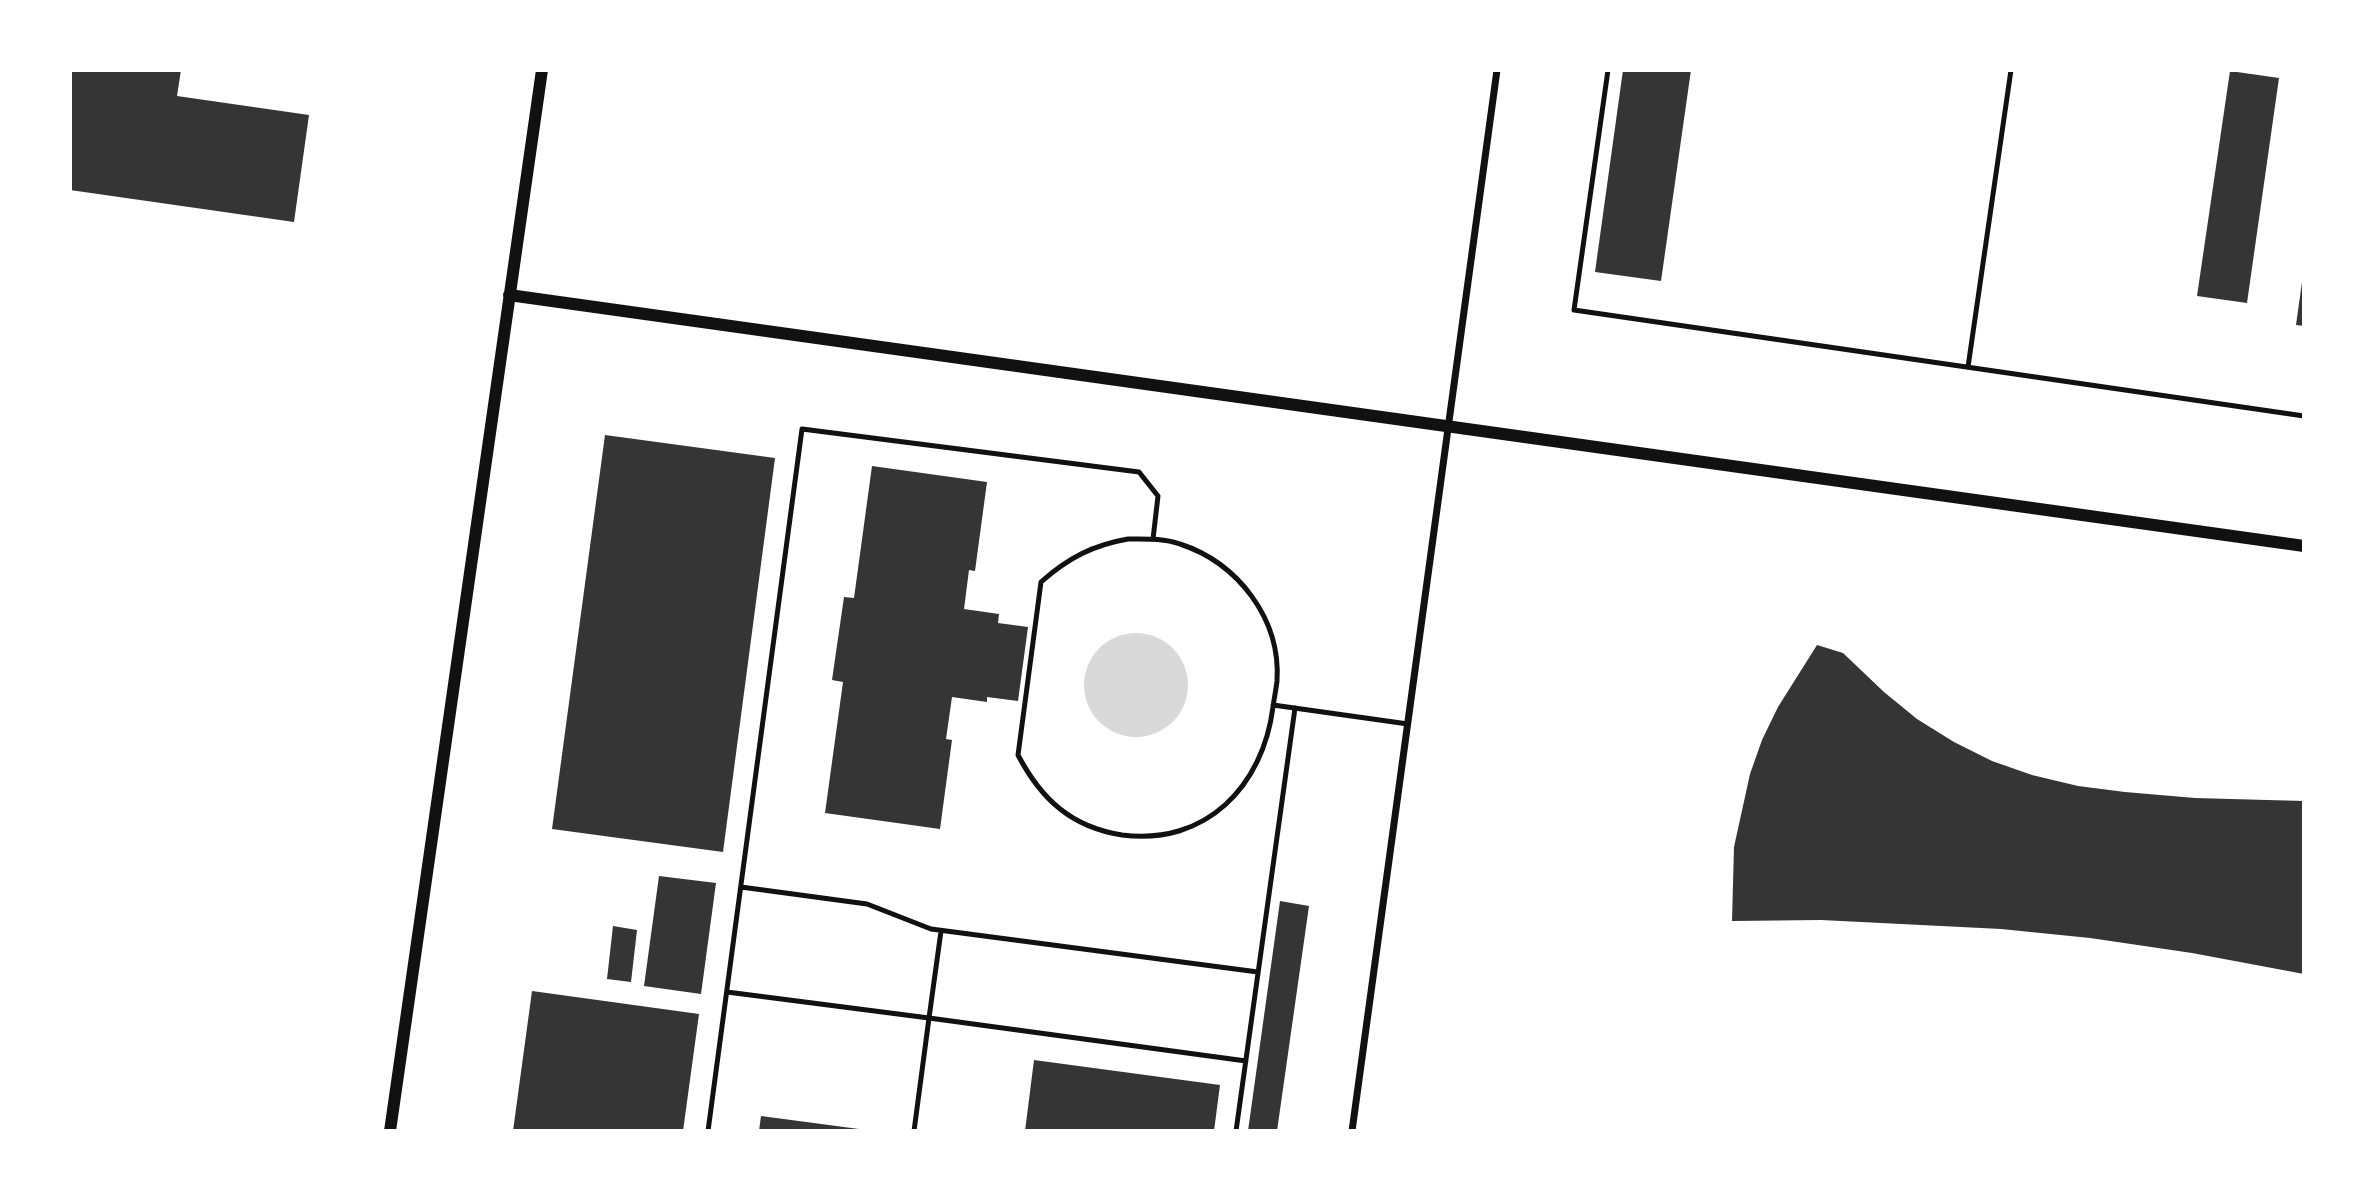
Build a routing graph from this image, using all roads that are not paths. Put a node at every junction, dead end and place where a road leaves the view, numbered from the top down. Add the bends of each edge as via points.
1 (542, 70) edge
2 (1497, 70) edge
3 (1608, 70) edge
4 (2011, 70) edge
5 (509, 295) junction
6 (1968, 368) junction
7 (2304, 416) edge
8 (1449, 427) junction
9 (1153, 538) junction
10 (2304, 546) edge
11 (1273, 705) junction
12 (1295, 708) junction
13 (1408, 724) junction
14 (741, 887) junction
15 (942, 931) junction
16 (1258, 972) junction
17 (727, 992) junction
18 (929, 1018) junction
19 (1246, 1061) junction
20 (390, 1131) edge
21 (708, 1131) edge
22 (914, 1131) edge
23 (1236, 1131) edge
24 (1352, 1131) edge

1 - 5 street
2 - 8 street
3 - 6 lane via 1574,310
4 - 6 lane
5 - 8 street
5 - 20 street
6 - 7 lane
8 - 10 street
8 - 13 street
9 - 11 lane via 1178,543 1224,566 1258,605 1275,654
9 - 11 lane via 1092,548 1060,565 1041,582 1018,755 1030,777 1063,812 1108,832 1161,835 1186,828 1231,800 1248,780 1262,757
9 - 14 lane via 1158,496 1139,472 802,429
11 - 12 lane
12 - 13 lane
12 - 16 lane
13 - 24 street
14 - 15 lane via 867,904
14 - 17 lane
15 - 16 lane
15 - 18 lane
16 - 19 lane
17 - 18 lane
17 - 21 lane
18 - 19 lane
18 - 22 lane
19 - 23 lane

